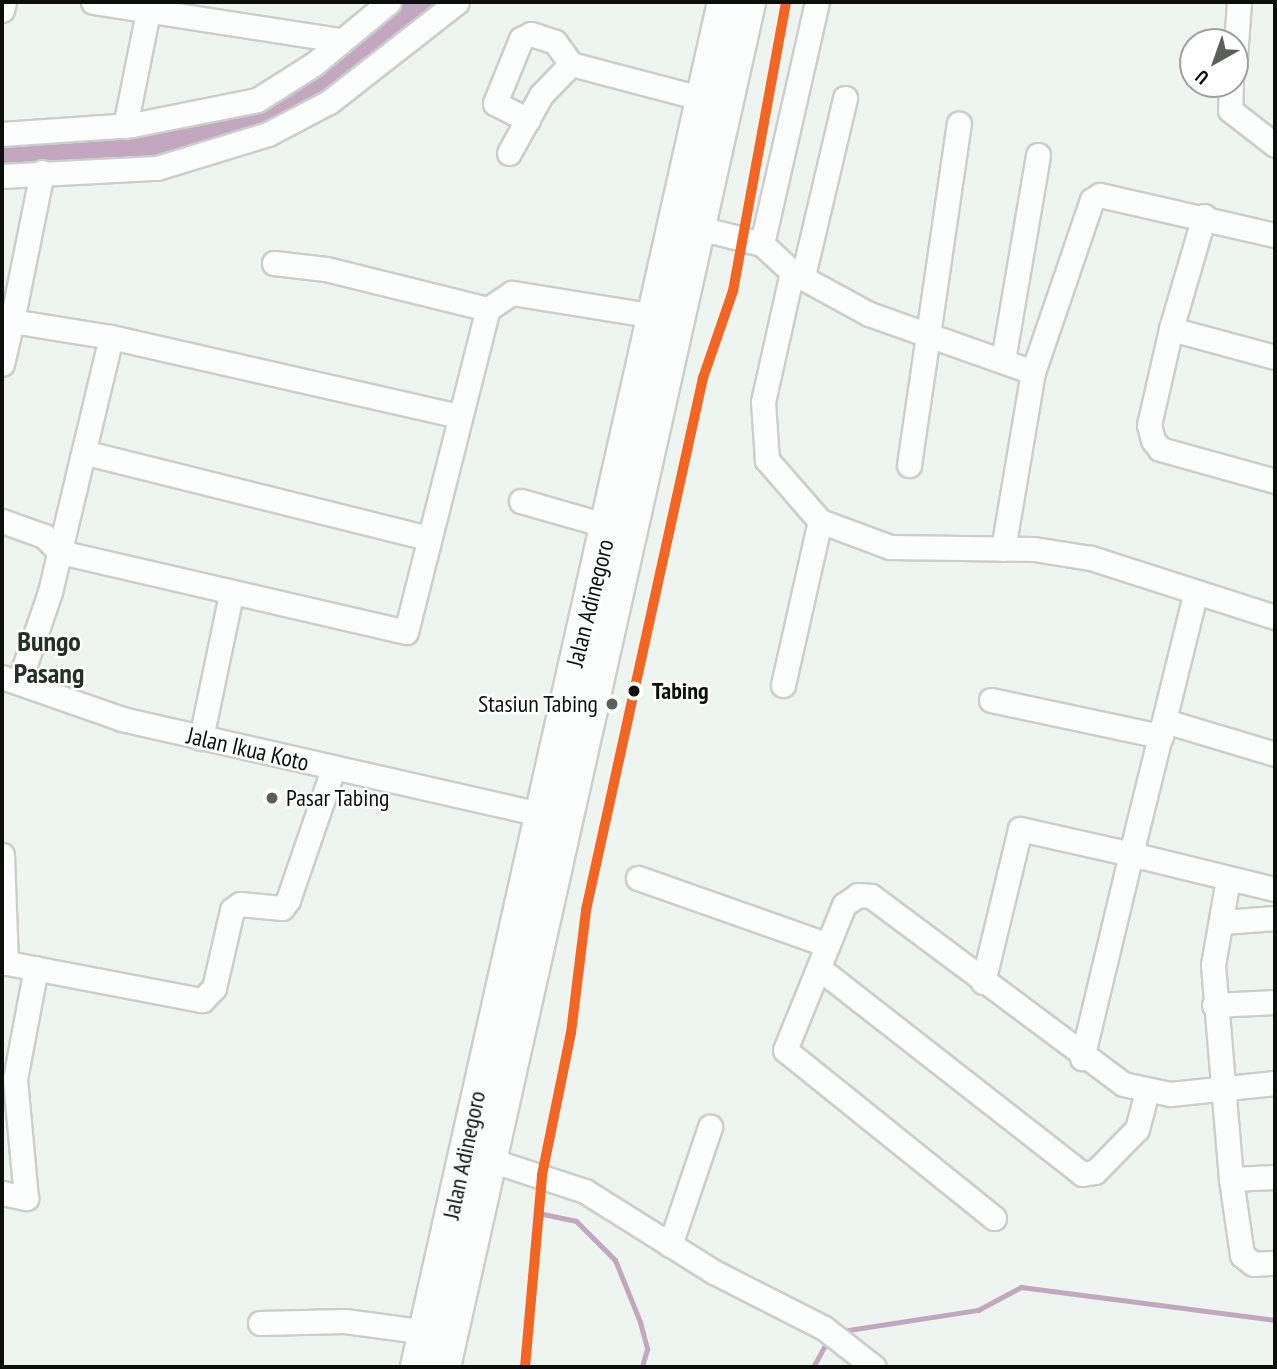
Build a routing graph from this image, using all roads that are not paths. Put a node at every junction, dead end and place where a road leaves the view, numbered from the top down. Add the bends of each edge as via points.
1 (4, 2) edge
2 (93, 2) edge
3 (389, 2) edge
4 (457, 2) edge
5 (724, 2) edge
6 (749, 2) edge
7 (817, 2) edge
8 (1239, 2) edge
9 (149, 6) edge
10 (2, 10) edge
11 (1237, 28) edge
12 (338, 40) junction
13 (725, 61) junction
14 (571, 64) junction
15 (845, 98) dead end
16 (1230, 98) edge
17 (716, 102) junction
18 (528, 120) junction
19 (959, 124) dead end
20 (125, 126) junction
21 (2, 134) edge
22 (1275, 145) edge
23 (509, 153) dead end
24 (1038, 155) dead end
25 (42, 172) junction
26 (2, 176) edge
27 (1204, 216) junction
28 (700, 228) junction
29 (1275, 235) edge
30 (762, 244) junction
31 (274, 263) dead end
32 (797, 274) junction
33 (488, 309) junction
34 (667, 318) junction
35 (12, 321) junction
36 (1171, 329) junction
37 (923, 335) junction
38 (111, 337) junction
39 (1275, 357) edge
40 (1003, 360) junction
41 (2, 364) edge
42 (1032, 372) junction
43 (458, 416) junction
44 (82, 458) junction
45 (908, 465) dead end
46 (1275, 481) edge
47 (521, 501) dead end
48 (2, 521) edge
49 (820, 521) junction
50 (608, 526) junction
51 (428, 538) junction
52 (1003, 549) junction
53 (60, 552) junction
54 (230, 594) junction
55 (1195, 595) junction
56 (1275, 617) edge
57 (10, 680) edge
58 (783, 685) dead end
59 (991, 701) dead end
60 (1163, 729) junction
61 (201, 738) junction
62 (1275, 754) edge
63 (333, 769) junction
64 (539, 814) junction
65 (1131, 853) junction
66 (2, 855) edge
67 (638, 878) dead end
68 (1228, 879) junction
69 (1275, 889) edge
70 (1275, 918) edge
71 (1223, 922) junction
72 (828, 945) junction
73 (4, 962) edge
74 (36, 968) junction
75 (820, 969) junction
76 (983, 982) junction
77 (1275, 1002) edge
78 (1214, 1005) junction
79 (1082, 1058) junction
80 (8, 1077) edge
81 (1275, 1083) edge
82 (1224, 1088) junction
83 (1147, 1091) junction
84 (710, 1127) dead end
85 (491, 1160) junction
86 (1275, 1177) edge
87 (1231, 1179) junction
88 (2, 1193) edge
89 (994, 1218) dead end
90 (670, 1245) junction
91 (1275, 1263) edge
92 (260, 1324) dead end
93 (426, 1332) junction
94 (418, 1367) edge
95 (444, 1367) edge
96 (874, 1367) edge

1 - 10 street
2 - 9 street
3 - 12 street
4 - 25 street via 329,102 268,134 157,168
5 - 13 highway, Jalan Adinegoro
6 - 13 highway, Jalan Adinegoro
7 - 30 street
8 - 11 street
9 - 12 street
9 - 20 street
12 - 20 street via 273,94
13 - 17 highway, Jalan Adinegoro
14 - 17 street
14 - 18 street via 541,94
14 - 18 street via 555,42 531,34 521,39 495,103
15 - 32 street
16 - 22 street via 1230,110
17 - 28 highway, Jalan Adinegoro
17 - 34 highway, Jalan Adinegoro
18 - 23 street
19 - 37 street
20 - 21 street
24 - 40 street
25 - 26 street
25 - 35 street
27 - 29 street
27 - 36 street
27 - 42 street via 1100,195 1092,200
28 - 30 street
28 - 34 highway, Jalan Adinegoro
30 - 32 street
31 - 33 street via 326,269
32 - 37 street via 856,308
32 - 49 street via 763,402 766,460
33 - 34 street via 512,293
33 - 43 street
34 - 50 highway, Jalan Adinegoro
34 - 85 highway, Jalan Adinegoro
35 - 38 street
35 - 41 street
36 - 39 street
36 - 46 street via 1149,425 1153,440 1160,449
37 - 40 street
37 - 45 street
38 - 43 street
38 - 44 street
40 - 42 street
42 - 52 street
43 - 51 street
44 - 51 street via 91,454
44 - 53 street
47 - 50 street
48 - 53 street via 44,536
49 - 52 street via 890,547
49 - 58 street
50 - 64 highway, Jalan Adinegoro
51 - 54 street via 406,632
52 - 55 street via 1091,558
53 - 54 street
53 - 57 street
54 - 61 street
55 - 56 street
55 - 60 street
57 - 61 street, Jalan Ikua Koto
59 - 60 street
60 - 62 street
60 - 65 street
61 - 63 street, Jalan Ikua Koto
63 - 64 street, Jalan Ikua Koto
63 - 74 street via 288,900 282,908 240,904 232,910 208,997 191,1000
64 - 93 highway, Jalan Adinegoro
65 - 68 street
65 - 76 street via 1020,830
65 - 79 street
66 - 73 street
67 - 72 street
68 - 69 street
68 - 71 street
70 - 71 street
71 - 78 street via 1213,965
72 - 75 street
72 - 76 street via 844,905 858,895 871,896
73 - 74 street
74 - 80 street
75 - 83 street via 1082,1174 1095,1172 1137,1129
75 - 89 street via 785,1050
76 - 79 street
77 - 78 street
78 - 82 street
79 - 83 street via 1102,1074
80 - 88 street via 26,1198
81 - 82 street
82 - 83 street
82 - 87 street
84 - 90 street
85 - 90 street via 585,1191
85 - 95 highway, Jalan Adinegoro
86 - 87 street
87 - 91 street via 1242,1255 1253,1264
90 - 96 street via 824,1328
92 - 93 street via 345,1321
93 - 94 highway, Jalan Adinegoro

